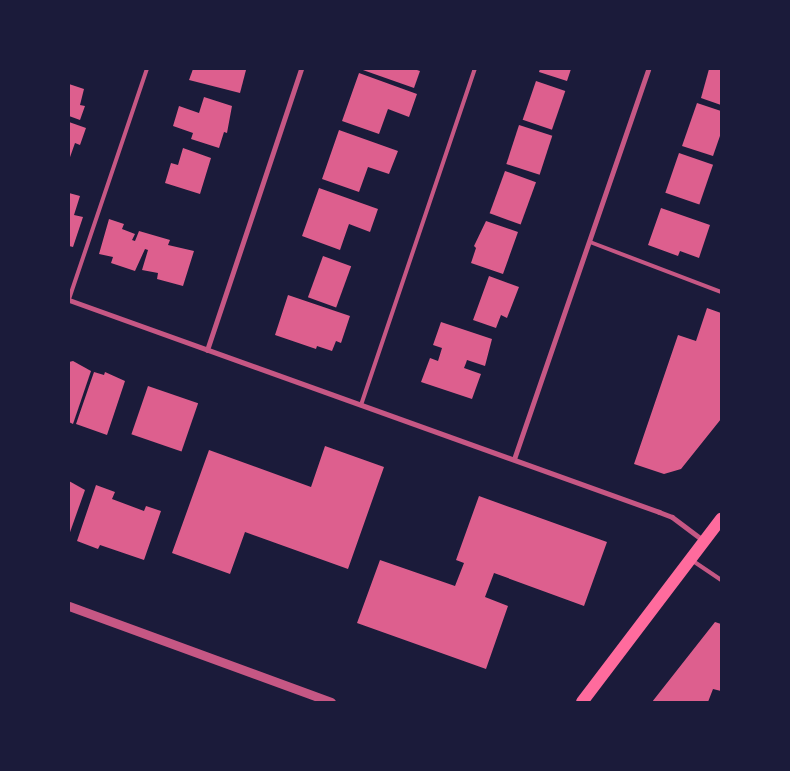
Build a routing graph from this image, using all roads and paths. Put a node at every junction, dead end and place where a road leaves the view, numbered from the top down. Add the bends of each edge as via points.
1 (147, 69) edge
2 (301, 69) edge
3 (475, 69) edge
4 (648, 69) edge
5 (590, 242) junction
6 (721, 292) edge
7 (69, 300) edge
8 (208, 350) junction
9 (360, 406) junction
10 (514, 460) junction
11 (721, 519) edge
12 (705, 541) junction
13 (691, 559) junction
14 (721, 580) edge
15 (69, 606) edge
16 (330, 702) edge
17 (582, 702) edge

1 - 7 lane
2 - 8 street
3 - 9 lane
4 - 5 street
5 - 6 lane
5 - 10 street
7 - 8 street
8 - 9 street
9 - 10 street
10 - 12 street via 672,517
11 - 12 main road
12 - 13 main road
13 - 14 lane
13 - 17 main road
15 - 16 street

